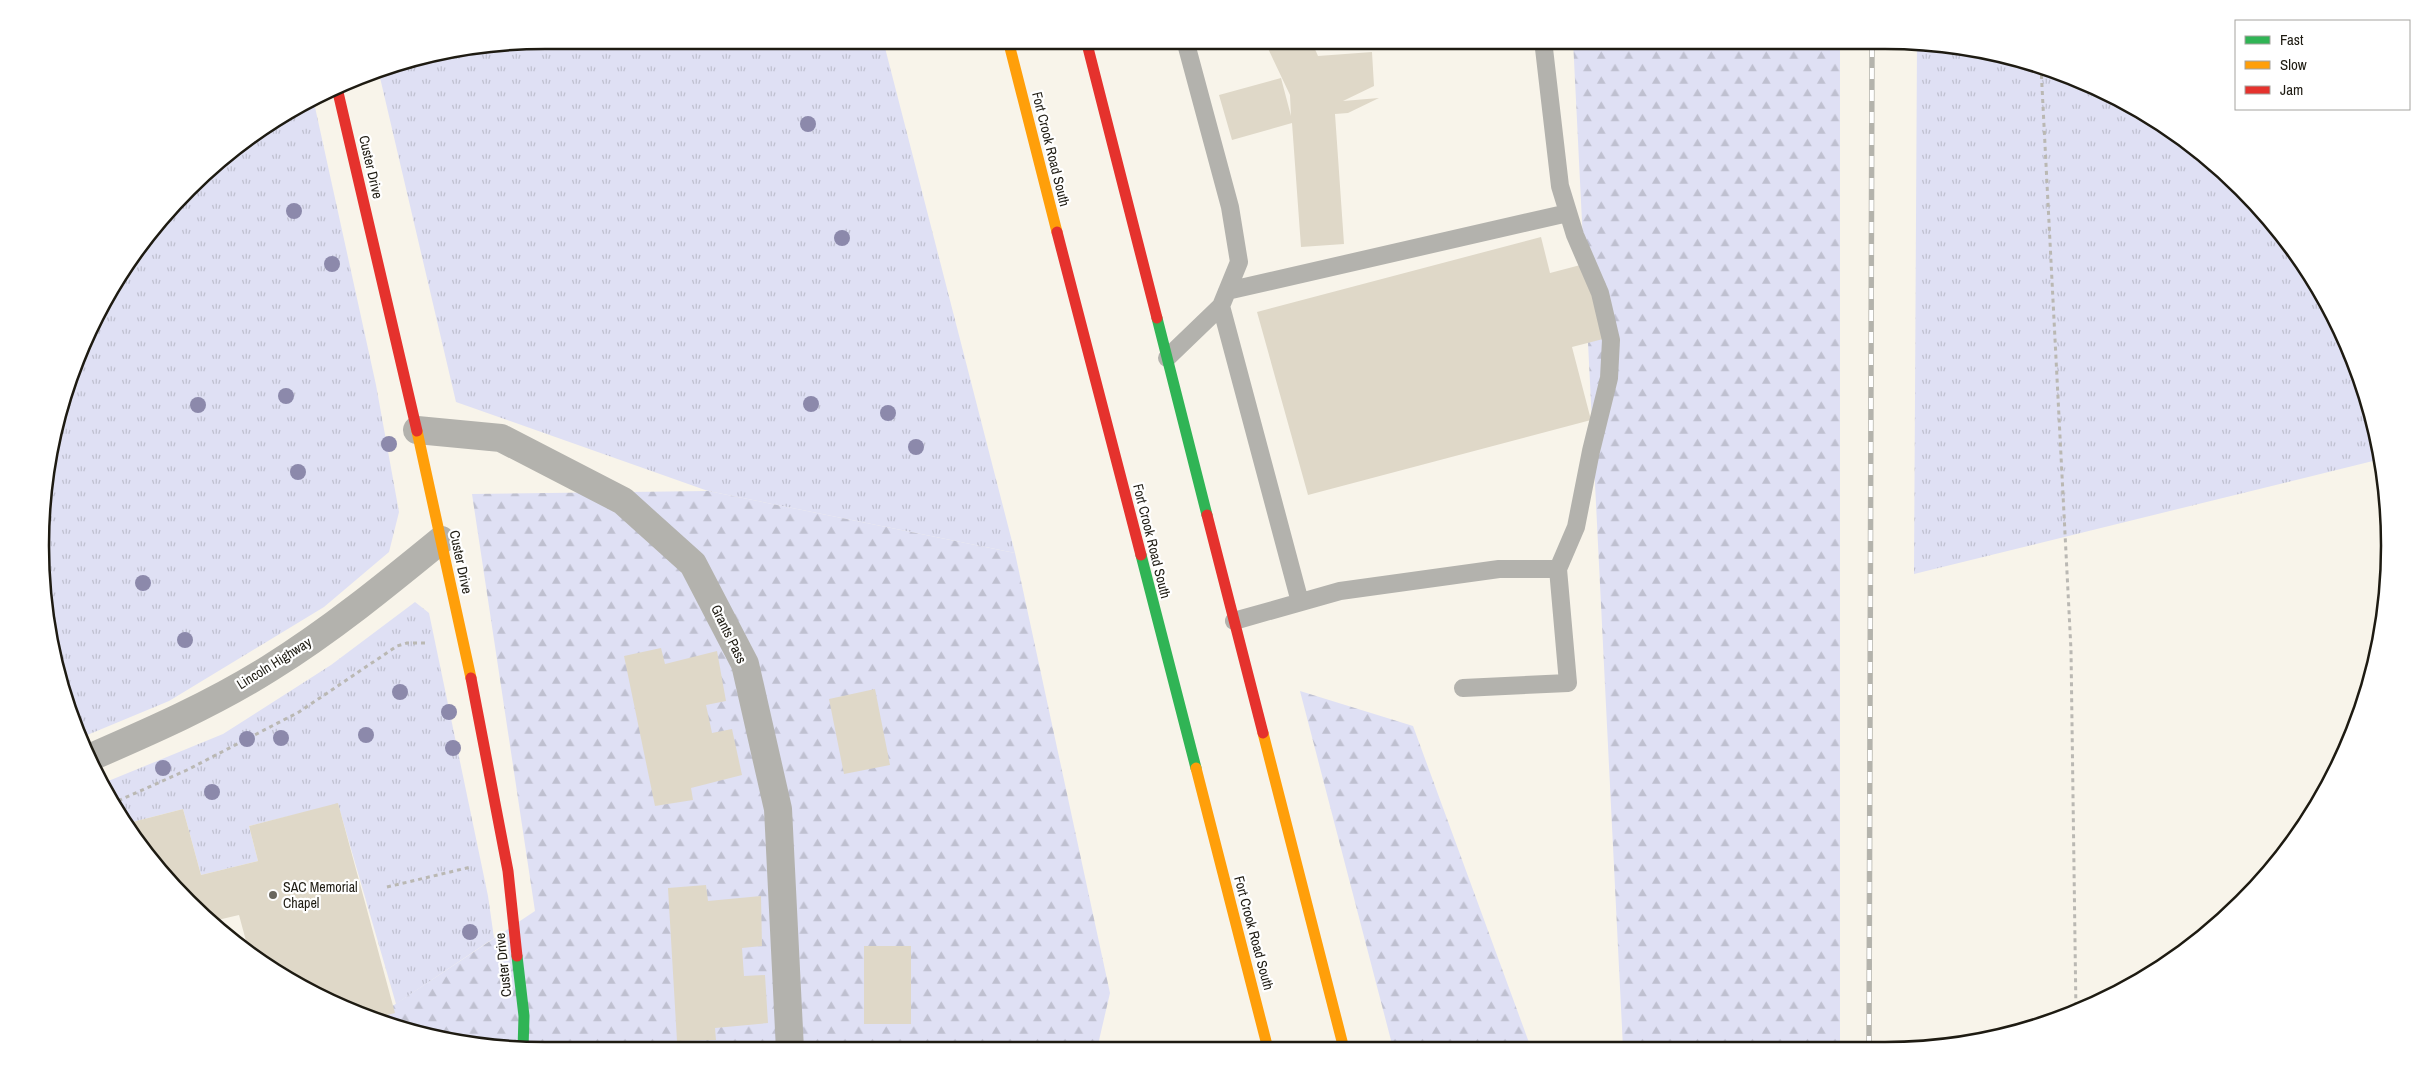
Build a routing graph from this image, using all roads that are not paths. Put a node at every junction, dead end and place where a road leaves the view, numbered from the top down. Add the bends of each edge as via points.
1 (1010, 49) edge
2 (1088, 49) edge
3 (1187, 49) edge
4 (1544, 49) edge
5 (338, 94) edge
6 (1568, 213) junction
7 (1224, 299) junction
8 (1167, 358) junction
9 (417, 430) junction
10 (441, 540) junction
11 (1558, 569) junction
12 (1300, 602) junction
13 (1234, 621) junction
14 (1463, 688) dead end
15 (96, 755) edge
16 (523, 1041) edge
17 (790, 1042) edge
18 (1266, 1042) edge
19 (1342, 1042) edge

1 - 18 main road, Fort Crook Road South
2 - 8 main road
3 - 7 lane via 1230,207 1239,262
4 - 6 lane via 1560,186
5 - 9 main road, Custer Drive
6 - 7 lane
6 - 11 lane via 1574,235 1600,293 1611,340 1609,378 1576,527
7 - 8 lane
7 - 12 lane
8 - 13 main road
9 - 10 main road, Custer Drive
9 - 17 street, Grants Pass via 501,438 623,501 693,564 745,664 778,809
10 - 15 street, Lincoln Highway via 366,602 270,669
10 - 16 main road, Custer Drive via 506,860 524,1016
11 - 12 lane via 1499,569 1340,591
11 - 14 lane via 1568,683
12 - 13 lane
13 - 19 main road

